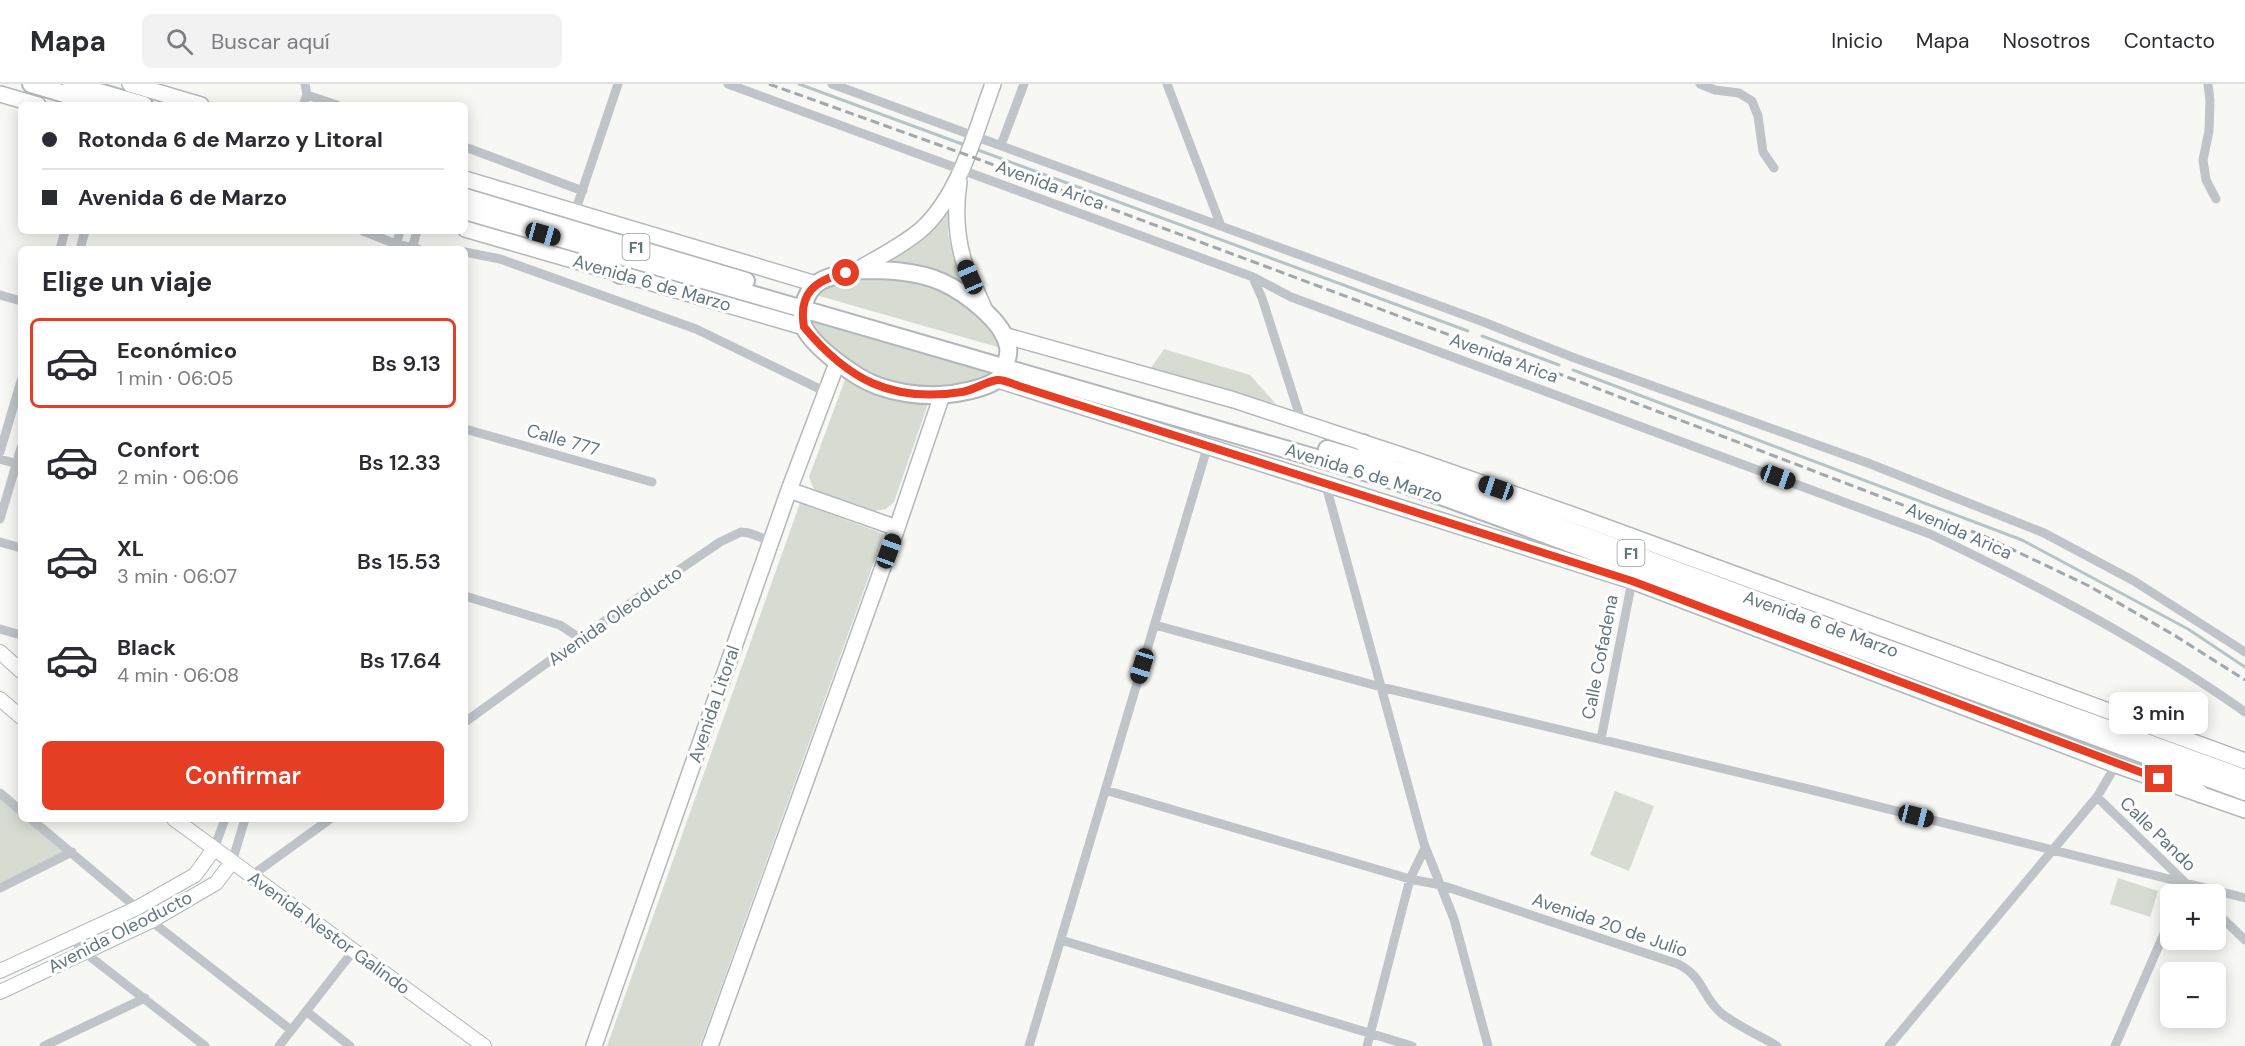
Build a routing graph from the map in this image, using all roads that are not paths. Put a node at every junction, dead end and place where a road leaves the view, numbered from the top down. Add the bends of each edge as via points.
1 (30, 84) edge
2 (71, 84) edge
3 (130, 84) edge
4 (305, 84) edge
5 (618, 84) edge
6 (728, 84) edge
7 (832, 84) edge
8 (993, 84) edge
9 (1024, 84) edge
10 (1167, 84) edge
11 (1700, 84) edge
12 (2208, 84) edge
13 (0, 94) edge
14 (307, 95) junction
15 (28, 102) edge
16 (92, 102) edge
17 (134, 102) edge
18 (191, 102) edge
19 (304, 102) edge
20 (328, 102) edge
21 (974, 135) junction
22 (1001, 145) junction
23 (468, 148) edge
24 (1774, 168) dead end
25 (961, 170) junction
26 (468, 180) edge
27 (583, 191) junction
28 (468, 198) edge
29 (2216, 199) dead end
30 (468, 212) edge
31 (575, 212) junction
32 (1221, 226) junction
33 (468, 230) edge
34 (369, 234) edge
35 (582, 245) junction
36 (393, 246) edge
37 (468, 253) edge
38 (857, 270) junction
39 (620, 275) junction
40 (1253, 277) junction
41 (816, 284) junction
42 (0, 295) edge
43 (18, 300) edge
44 (804, 304) junction
45 (985, 311) junction
46 (804, 327) junction
47 (1003, 335) junction
48 (837, 363) junction
49 (1003, 369) junction
50 (18, 391) edge
51 (826, 392) junction
52 (942, 395) junction
53 (1302, 423) junction
54 (468, 430) edge
55 (1363, 443) junction
56 (1208, 445) junction
57 (0, 452) edge
58 (0, 459) edge
59 (18, 464) edge
60 (18, 467) edge
61 (1396, 469) junction
62 (652, 482) dead end
63 (1325, 482) junction
64 (789, 490) junction
65 (0, 519) edge
66 (897, 528) junction
67 (771, 541) junction
68 (0, 542) edge
69 (18, 547) edge
70 (1632, 581) junction
71 (468, 597) edge
72 (1155, 625) junction
73 (0, 629) edge
74 (18, 634) edge
75 (581, 639) junction
76 (0, 652) edge
77 (2245, 652) edge
78 (18, 668) edge
79 (1381, 687) junction
80 (0, 699) edge
81 (2245, 712) edge
82 (18, 714) edge
83 (468, 720) edge
84 (1600, 739) junction
85 (2152, 759) junction
86 (2245, 761) edge
87 (2116, 765) junction
88 (2245, 778) edge
89 (1105, 790) junction
90 (2245, 792) edge
91 (0, 794) edge
92 (2201, 794) junction
93 (2097, 797) junction
94 (18, 809) edge
95 (2245, 810) edge
96 (35, 822) edge
97 (178, 822) edge
98 (224, 822) edge
99 (245, 822) edge
100 (326, 822) edge
101 (1425, 848) junction
102 (214, 849) junction
103 (2052, 850) junction
104 (72, 852) junction
105 (232, 862) junction
106 (251, 876) junction
107 (1410, 879) junction
108 (2187, 884) joint
109 (1441, 885) junction
110 (0, 888) edge
111 (2226, 893) edge
112 (2245, 898) edge
113 (137, 908) junction
114 (151, 921) junction
115 (2226, 922) edge
116 (72, 937) junction
117 (1061, 940) junction
118 (2245, 940) edge
119 (2160, 943) edge
120 (354, 950) junction
121 (84, 952) junction
122 (0, 971) edge
123 (0, 992) edge
124 (145, 998) junction
125 (306, 1011) junction
126 (291, 1030) junction
127 (1370, 1034) junction
128 (50, 1045) edge
129 (204, 1046) edge
130 (279, 1046) edge
131 (350, 1046) edge
132 (484, 1046) edge
133 (594, 1046) edge
134 (710, 1046) edge
135 (1029, 1046) edge
136 (1367, 1046) edge
137 (1412, 1046) edge
138 (1488, 1046) edge
139 (1778, 1046) edge
140 (1889, 1046) edge
141 (2115, 1046) edge

1 - 16 highway
2 - 17 highway
3 - 18 main road
4 - 14 street
5 - 27 street
6 - 25 street, Avenida Arica
7 - 21 street, Avenida Arica
8 - 21 main road
9 - 22 street
10 - 32 street
11 - 24 street via 1739,93 1752,101 1758,116 1762,152
12 - 29 street via 2209,131 2203,160 2206,180
13 - 15 main road
14 - 19 street
14 - 20 street
21 - 22 street, Avenida Arica
21 - 25 main road
22 - 32 street, Avenida Arica
23 - 27 street
25 - 38 main road via 943,205 923,228
25 - 40 street, Avenida Arica
25 - 45 main road via 957,233 964,263
26 - 31 main road
27 - 31 street
28 - 44 highway, Avenida 6 de Marzo / F1
30 - 35 highway, Avenida 6 de Marzo / F1
31 - 41 main road
32 - 77 street, Avenida Arica via 1857,459 2044,533 2134,581
33 - 39 main road, Avenida 6 de Marzo
34 - 36 street
35 - 39 highway
35 - 44 highway, Avenida 6 de Marzo / F1
37 - 51 street via 500,259 696,329
38 - 41 highway
38 - 45 highway via 902,271 924,276 963,294
39 - 46 main road, Avenida 6 de Marzo
40 - 53 street
40 - 81 street, Avenida Arica via 1291,297 1930,534 2102,621
41 - 44 highway
42 - 43 street
44 - 46 highway
44 - 49 highway, Avenida 6 de Marzo / F1
45 - 47 highway
46 - 48 highway
47 - 49 highway via 1008,348
47 - 53 main road, Avenida 6 de Marzo
48 - 51 main road, Avenida Litoral
48 - 52 highway via 876,385 912,395
49 - 52 highway via 966,392
49 - 56 main road, Avenida 6 de Marzo
49 - 61 highway, Avenida 6 de Marzo / F1
49 - 85 highway, Avenida 6 de Marzo / F1 via 1449,499
50 - 57 street
51 - 64 main road, Avenida Litoral
52 - 66 main road
53 - 55 main road, Avenida 6 de Marzo
54 - 62 street, Calle 777
55 - 61 highway
55 - 86 main road, Avenida 6 de Marzo via 1576,516
56 - 63 main road, Avenida 6 de Marzo
56 - 72 street
58 - 59 street
60 - 65 street
61 - 88 highway, Avenida 6 de Marzo / F1
63 - 70 main road, Avenida 6 de Marzo
63 - 79 street
64 - 66 main road
64 - 67 main road, Avenida Litoral
66 - 134 main road
67 - 75 street, Avenida Oleoducto via 741,532 731,536
67 - 133 main road, Avenida Litoral
68 - 69 street
70 - 84 street, Calle Cofadena
70 - 87 main road, Avenida 6 de Marzo
71 - 75 street via 560,625
72 - 79 street
72 - 89 street
73 - 74 street
75 - 83 street, Avenida Oleoducto
76 - 78 street
79 - 84 street
79 - 101 street
80 - 82 street
84 - 103 street
85 - 90 highway, Avenida 6 de Marzo / F1
85 - 92 highway
87 - 92 main road, Avenida 6 de Marzo
87 - 93 street
89 - 107 street, Avenida 20 de Julio
89 - 117 street
91 - 94 street
92 - 95 main road, Avenida 6 de Marzo
93 - 103 street
93 - 108 street, Calle Pando
96 - 104 street
97 - 102 street, Avenida Nestor Galindo
98 - 102 street
99 - 105 street
100 - 106 street
101 - 107 street
101 - 109 street
102 - 105 street, Avenida Nestor Galindo
102 - 113 street, Avenida Oleoducto via 195,875
103 - 108 street
103 - 140 street
104 - 110 street
104 - 113 street
105 - 106 street, Avenida Nestor Galindo
105 - 114 street, Avenida Oleoducto via 216,883
106 - 120 street, Avenida Nestor Galindo
107 - 109 street, Avenida 20 de Julio
107 - 127 street
109 - 138 street
109 - 139 street, Avenida 20 de Julio via 1678,964 1700,981 1719,1011
111 - 112 street
113 - 116 street, Avenida Oleoducto
114 - 121 street, Avenida Oleoducto
114 - 126 street
115 - 118 street
116 - 121 street
116 - 122 street, Avenida Oleoducto
117 - 127 street
117 - 135 street
119 - 141 street
120 - 125 street
120 - 132 street, Avenida Nestor Galindo
121 - 123 street, Avenida Oleoducto
121 - 124 street
124 - 128 street
124 - 129 street
125 - 126 street
125 - 131 street
126 - 130 street
127 - 136 street
127 - 137 street

